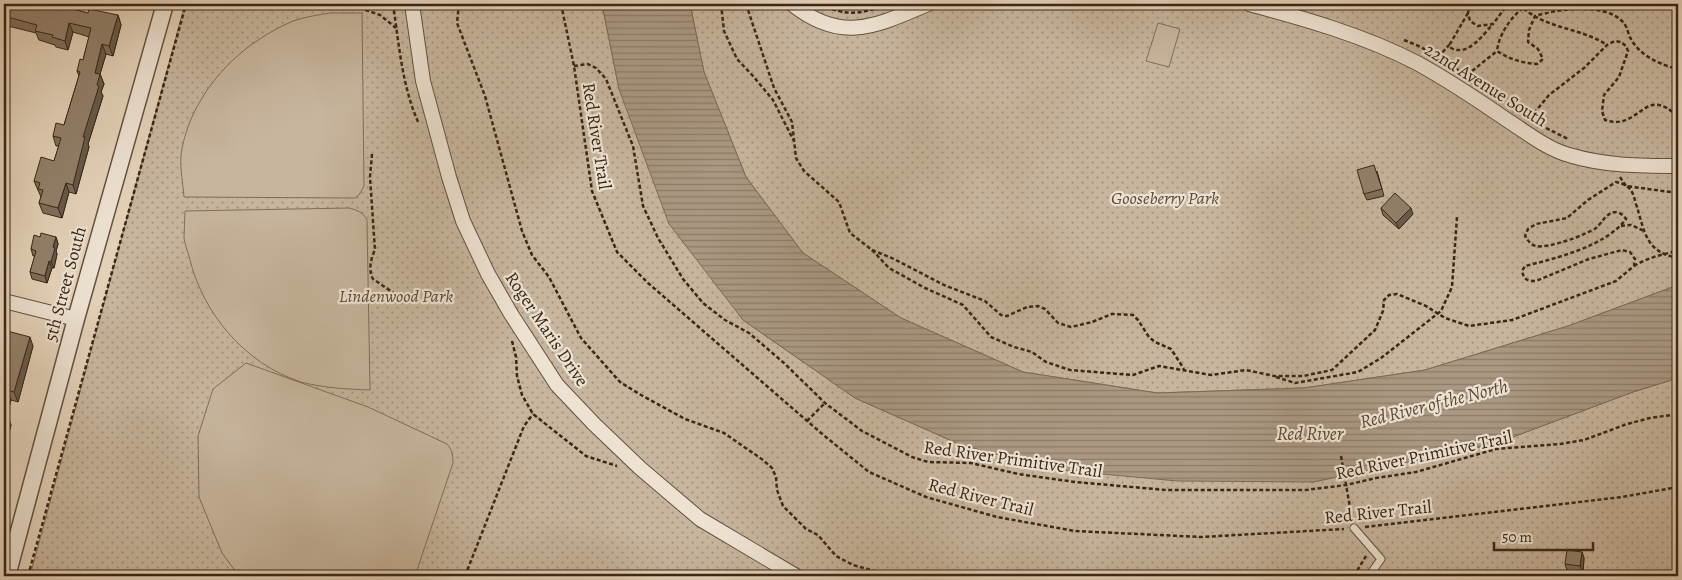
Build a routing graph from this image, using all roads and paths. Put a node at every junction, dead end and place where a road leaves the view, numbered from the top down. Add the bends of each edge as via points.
1 (165, 4) edge
2 (186, 4) edge
3 (201, 4) edge
4 (230, 4) edge
5 (327, 4) edge
6 (412, 4) edge
7 (459, 4) edge
8 (561, 4) edge
9 (721, 4) edge
10 (746, 4) edge
11 (792, 4) edge
12 (820, 4) edge
13 (889, 4) edge
14 (928, 4) edge
15 (1249, 4) edge
16 (1470, 4) edge
17 (1508, 4) edge
18 (1519, 4) edge
19 (1528, 4) edge
20 (356, 5) edge
21 (1522, 8) junction
22 (1468, 13) junction
23 (1535, 16) junction
24 (1493, 24) junction
25 (397, 29) dead end
26 (1404, 40) dead end
27 (1450, 44) junction
28 (1607, 45) junction
29 (1496, 51) junction
30 (1438, 57) junction
31 (574, 66) junction
32 (1678, 70) edge
33 (1467, 75) junction
34 (1483, 86) dead end
35 (1678, 117) edge
36 (1536, 122) dead end
37 (1542, 126) dead end
38 (794, 142) junction
39 (1574, 142) dead end
40 (372, 154) dead end
41 (1613, 165) junction
42 (1678, 166) edge
43 (1626, 186) junction
44 (1678, 193) edge
45 (1457, 217) dead end
46 (1621, 226) junction
47 (1644, 231) junction
48 (872, 250) junction
49 (1678, 251) edge
50 (1663, 254) junction
51 (1678, 258) edge
52 (1634, 266) junction
53 (4, 301) edge
54 (401, 301) dead end
55 (1437, 313) junction
56 (76, 319) junction
57 (1184, 369) junction
58 (1274, 376) junction
59 (825, 403) junction
60 (533, 414) dead end
61 (1678, 414) edge
62 (807, 421) junction
63 (1341, 456) dead end
64 (1346, 485) junction
65 (1678, 488) edge
66 (1354, 528) junction
67 (1371, 548) junction
68 (7, 576) edge
69 (28, 576) edge
70 (465, 576) edge
71 (796, 576) edge
72 (892, 576) edge
73 (1354, 576) edge
74 (1369, 576) edge

1 - 56 street, 5th Street South
2 - 69 path
3 - 4 path
5 - 20 path
6 - 71 street, Roger Maris Drive via 423,81 463,221 488,274 557,385 640,468 700,519
7 - 72 path via 457,22 485,96 522,231 532,255 549,277 581,338 620,382 685,418 724,433 772,468 783,506 806,529 818,535 836,556
8 - 31 path, Red River Trail
9 - 38 path via 724,31 737,59 773,100
10 - 38 path via 774,88 792,122
11 - 14 street via 808,17 832,26 858,28 886,22
12 - 13 path via 836,12 855,13
15 - 41 street, 22nd Avenue South via 1304,18 1390,51 1458,87 1534,138 1568,155
16 - 22 path
17 - 24 path
18 - 21 path
19 - 21 path
20 - 25 path via 380,14
21 - 23 path
21 - 29 path via 1498,42
22 - 24 path via 1470,21 1478,26
22 - 27 path
23 - 28 path via 1557,27 1597,38
23 - 29 path via 1528,42 1538,49 1543,58 1537,64 1506,58
23 - 32 path via 1554,11 1609,12 1624,23 1632,41 1645,56
24 - 27 path via 1462,51 1451,48
26 - 30 path
27 - 30 path
28 - 35 path via 1621,42 1628,50 1619,77 1604,95 1602,111 1605,120 1615,124 1658,103
28 - 36 path via 1584,68 1549,94 1530,118
29 - 33 path
30 - 33 path
31 - 59 path, Red River Primitive Trail via 588,64 606,79 633,146 643,206 683,279 703,303 749,333
31 - 62 path, Red River Trail via 592,191 617,252 648,284
33 - 34 path
37 - 39 path
38 - 48 path via 796,158 804,171 839,202 850,233
40 - 54 path via 370,178 375,250 371,257 371,275
41 - 42 street, 22nd Avenue South
41 - 43 path
43 - 44 path
43 - 46 path via 1616,182 1567,218 1536,224 1528,229 1525,236 1530,244 1537,246 1582,236 1596,228 1607,215 1617,212 1626,219
43 - 47 path via 1632,192
45 - 55 path via 1452,286 1441,311
46 - 47 path via 1631,225
46 - 52 path via 1612,234 1566,256 1525,266 1523,278 1536,281 1589,259 1622,250 1630,252 1635,259
47 - 50 path via 1656,250
48 - 57 path via 889,268 963,305 991,337 1032,352 1046,362 1070,370 1133,375 1159,366
48 - 57 path via 985,301 1001,315 1038,306 1058,322 1071,327 1112,314 1133,315 1149,337 1172,349
49 - 50 path
50 - 51 path
50 - 52 path
52 - 55 path via 1616,280 1512,320 1468,326
53 - 56 street
55 - 58 path via 1381,358 1358,372 1295,383
55 - 58 path via 1411,299 1390,295 1384,300 1375,330 1332,370 1303,376
56 - 68 street, 5th Street South
57 - 58 path via 1211,374 1246,370
59 - 62 path
59 - 64 path, Red River Primitive Trail via 862,431 928,462 971,463 1075,482 1166,490 1306,490
60 - 70 path via 524,426
61 - 64 path, Red River Primitive Trail via 1627,424 1584,440 1496,449 1416,472
62 - 66 path, Red River Trail via 869,472 926,497 997,517 1075,531 1201,537
63 - 64 path
64 - 66 path
65 - 66 path, Red River Trail
66 - 67 lane
67 - 73 path
67 - 74 lane via 1382,559

